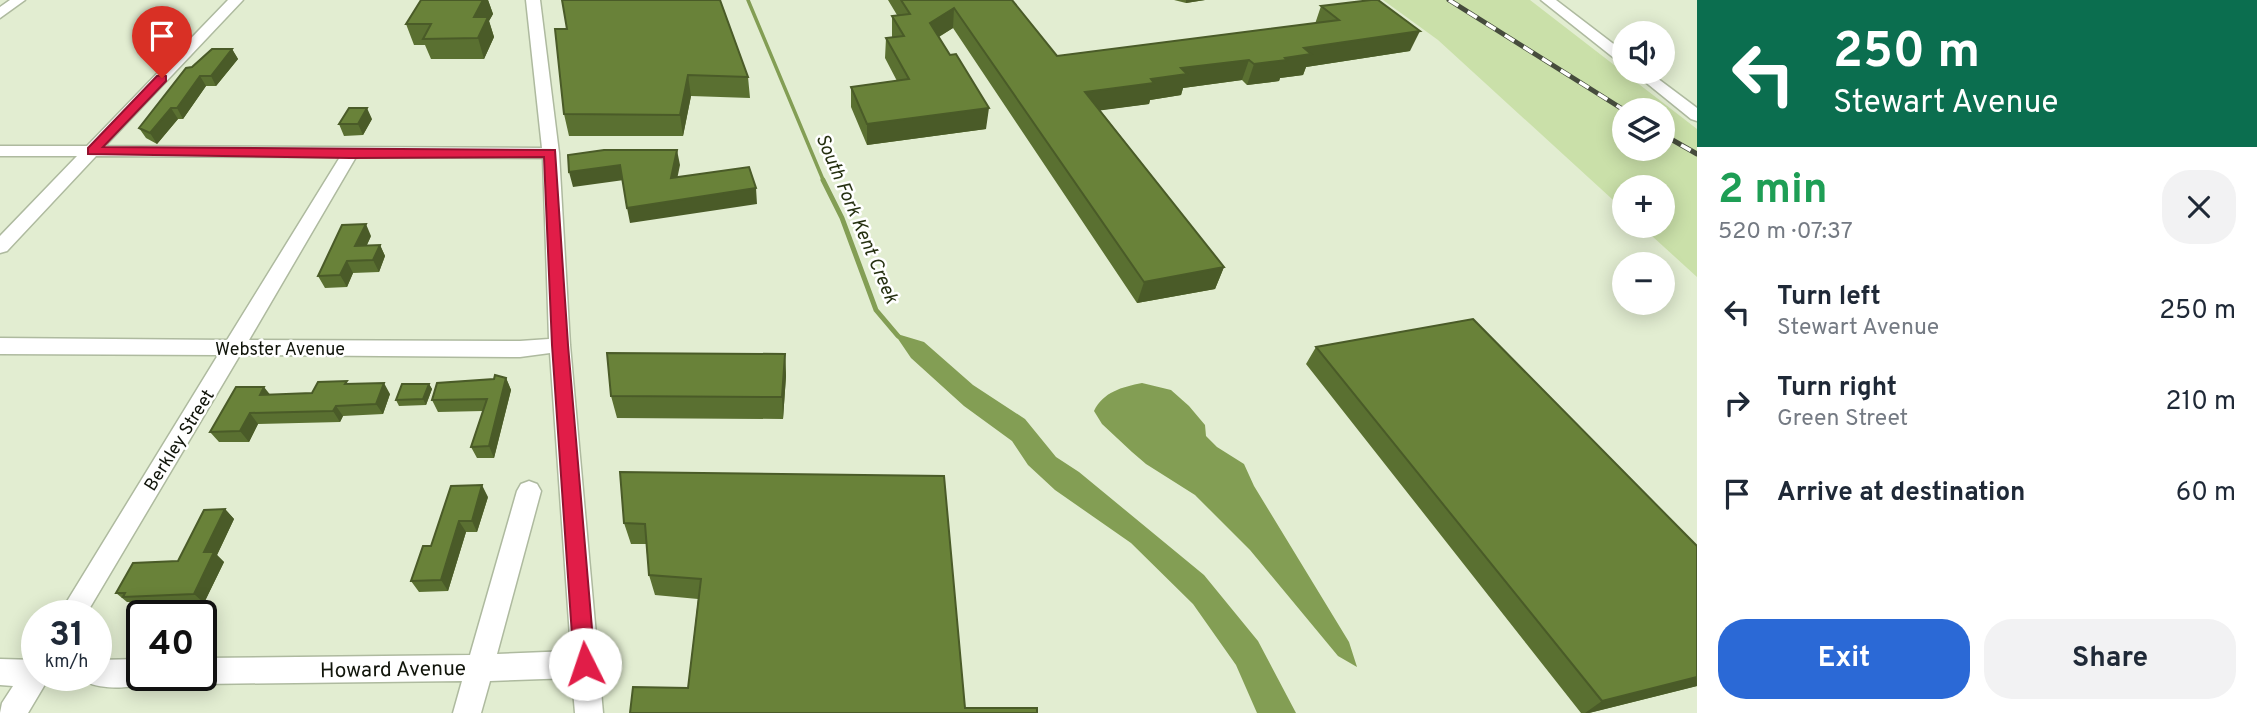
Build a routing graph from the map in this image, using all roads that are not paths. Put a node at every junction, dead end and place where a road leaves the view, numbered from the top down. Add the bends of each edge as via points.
1 (18, 0) edge
2 (236, 0) edge
3 (533, 0) edge
4 (1548, 0) edge
5 (0, 14) edge
6 (1612, 50) edge
7 (1656, 84) edge
8 (1697, 116) edge
9 (92, 151) junction
10 (0, 152) edge
11 (551, 153) junction
12 (350, 154) junction
13 (0, 247) edge
14 (560, 345) junction
15 (0, 346) edge
16 (235, 349) junction
17 (529, 491) dead end
18 (81, 600) edge
19 (585, 664) junction
20 (479, 668) junction
21 (217, 671) edge
22 (0, 672) edge
23 (21, 673) edge
24 (26, 691) edge
25 (12, 713) edge
26 (467, 713) edge
27 (589, 713) edge

1 - 5 street
2 - 9 street
3 - 11 street
4 - 6 street
7 - 8 street
9 - 10 street
9 - 12 street
9 - 13 street
11 - 12 street
11 - 14 street
12 - 16 street, Berkley Street
14 - 16 street, Webster Avenue via 520,349
14 - 19 street
15 - 16 street, Webster Avenue
16 - 18 street, Berkley Street
17 - 20 street
19 - 20 street, Howard Avenue
19 - 27 street
20 - 21 street, Howard Avenue
20 - 26 street
22 - 23 street
24 - 25 street

